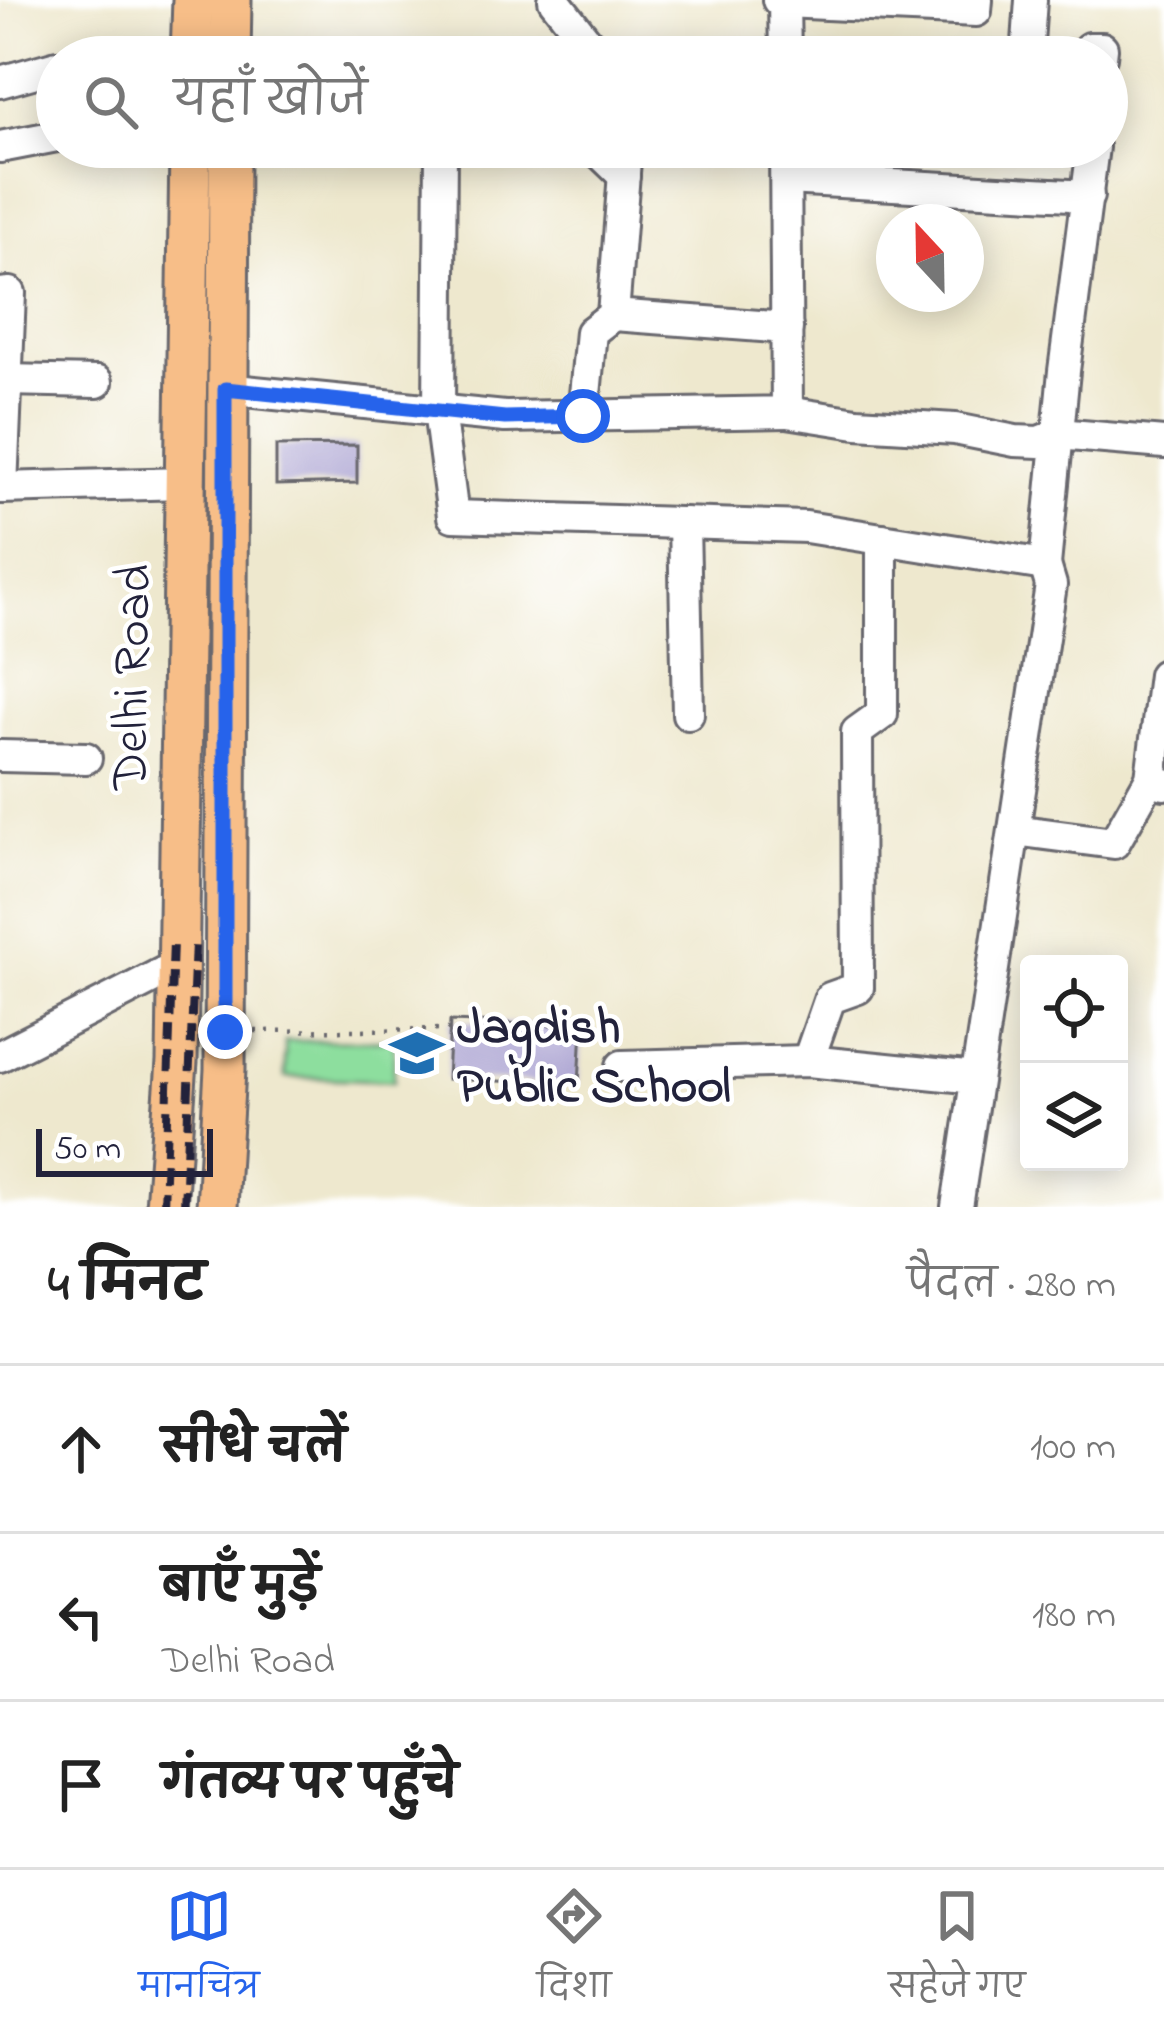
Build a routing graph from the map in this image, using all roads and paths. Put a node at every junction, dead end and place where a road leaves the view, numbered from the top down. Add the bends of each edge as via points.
1 (554, 0) edge
2 (977, 0) edge
3 (1031, 0) edge
4 (781, 1) edge
5 (217, 2) edge
6 (201, 36) edge
7 (225, 36) edge
8 (582, 36) edge
9 (783, 36) edge
10 (1028, 36) edge
11 (36, 72) edge
12 (0, 82) edge
13 (36, 140) edge
14 (0, 148) edge
15 (190, 168) edge
16 (229, 168) edge
17 (441, 168) edge
18 (624, 168) edge
19 (785, 168) edge
20 (1091, 168) edge
21 (785, 179) junction
22 (1088, 196) junction
23 (0, 294) edge
24 (614, 315) junction
25 (787, 328) junction
26 (6, 380) junction
27 (98, 382) dead end
28 (225, 389) junction
29 (439, 411) junction
30 (788, 412) junction
31 (583, 416) junction
32 (1058, 434) junction
33 (1164, 443) edge
34 (186, 483) junction
35 (1, 488) edge
36 (684, 523) junction
37 (882, 539) junction
38 (1046, 566) junction
39 (1164, 675) edge
40 (688, 714) dead end
41 (182, 747) junction
42 (224, 752) junction
43 (0, 756) edge
44 (86, 758) dead end
45 (1158, 781) edge
46 (1014, 830) junction
47 (178, 965) junction
48 (449, 1029) dead end
49 (225, 1032) junction
50 (0, 1056) edge
51 (808, 1061) junction
52 (622, 1066) dead end
53 (976, 1078) junction
54 (166, 1207) edge
55 (217, 1207) edge
56 (957, 1207) edge

1 - 8 street
2 - 4 street via 976,10
3 - 10 street
4 - 9 street
5 - 6 main road
5 - 7 main road
11 - 12 street
13 - 14 street
15 - 34 main road, Delhi Road
16 - 28 main road, Delhi Road
17 - 29 street
18 - 24 street
19 - 21 street
20 - 22 street
21 - 22 street
21 - 25 street
22 - 32 street
23 - 26 street via 10,293
24 - 25 street
24 - 31 street via 591,332
25 - 30 street
26 - 27 street
26 - 35 street
28 - 29 street
28 - 42 main road, Delhi Road
29 - 31 street
29 - 36 street via 453,515
30 - 31 street
30 - 32 street via 1015,441
32 - 33 street
32 - 38 street
34 - 35 street
34 - 41 main road, Delhi Road
36 - 37 street via 806,526
36 - 40 street
37 - 38 street
37 - 51 street via 882,714 857,732 858,988 830,998
38 - 46 street via 1052,585
39 - 45 street
41 - 42 main road
41 - 47 main road, Delhi Road
42 - 49 main road, Delhi Road
43 - 44 street
45 - 46 street via 1114,843
46 - 53 street
47 - 50 street
47 - 54 main road, Delhi Road
48 - 49 path
49 - 55 main road, Delhi Road
51 - 52 street
51 - 53 street
53 - 56 street

